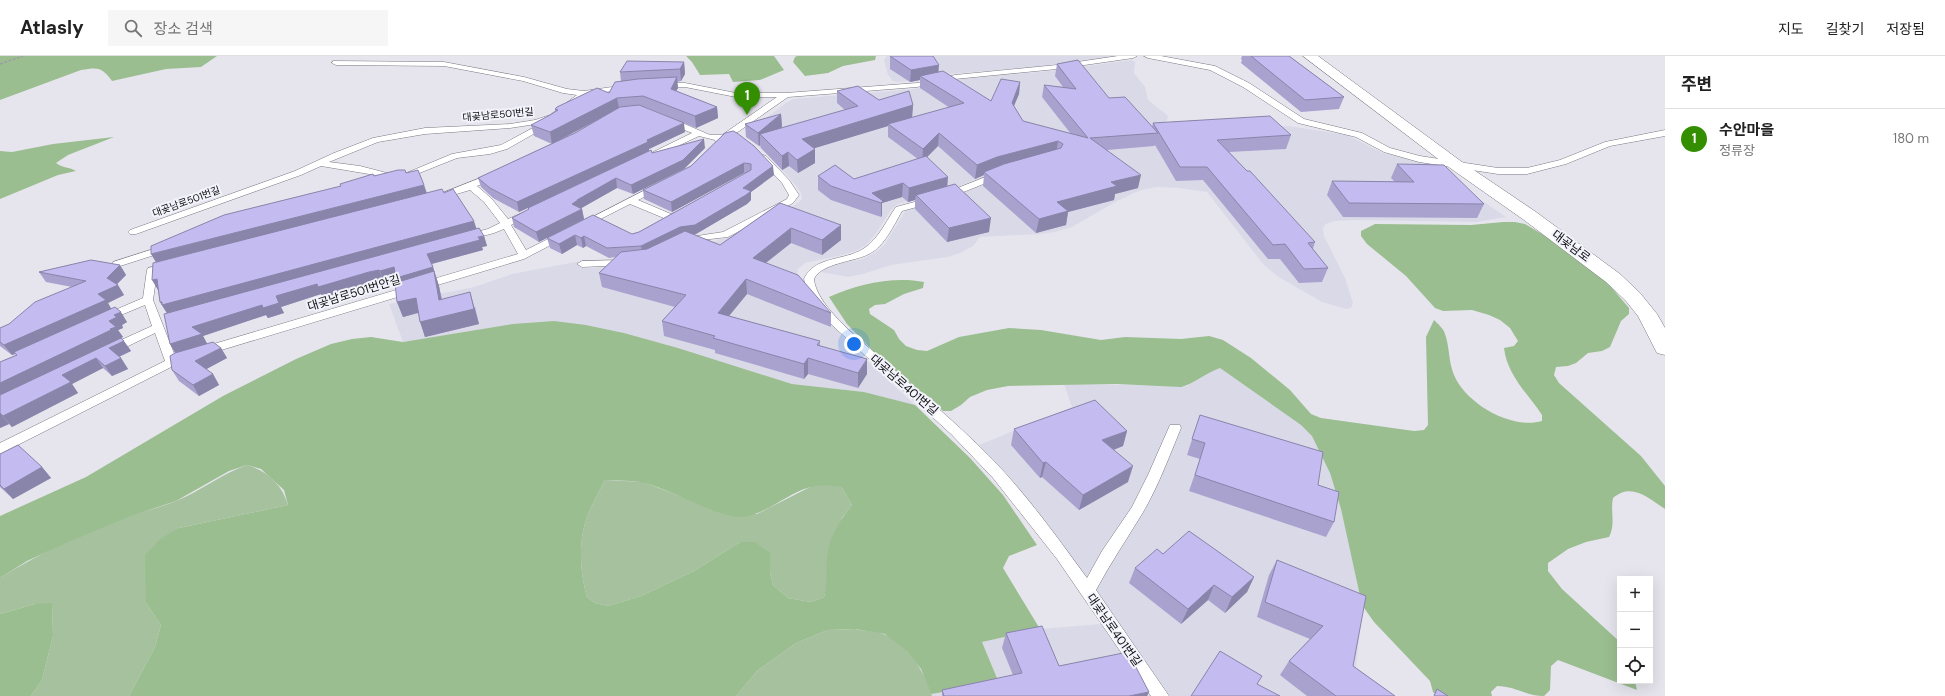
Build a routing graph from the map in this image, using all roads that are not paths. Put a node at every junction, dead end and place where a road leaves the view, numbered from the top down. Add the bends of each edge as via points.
1 (1133, 56) edge
2 (1148, 56) edge
3 (1310, 56) edge
4 (336, 63) dead end
5 (655, 85) edge
6 (632, 87) edge
7 (584, 93) junction
8 (786, 95) junction
9 (553, 117) junction
10 (663, 118) edge
11 (698, 133) junction
12 (1665, 133) edge
13 (726, 136) junction
14 (742, 139) edge
15 (753, 148) edge
16 (710, 150) edge
17 (320, 163) junction
18 (634, 163) edge
19 (1456, 165) junction
20 (1009, 171) edge
21 (502, 172) edge
22 (384, 175) junction
23 (369, 180) edge
24 (666, 183) edge
25 (471, 186) junction
26 (427, 200) edge
27 (631, 201) junction
28 (692, 207) edge
29 (534, 211) edge
30 (671, 218) junction
31 (506, 224) junction
32 (660, 224) edge
33 (133, 232) dead end
34 (460, 240) edge
35 (680, 243) edge
36 (175, 244) edge
37 (524, 255) junction
38 (633, 262) edge
39 (117, 264) edge
40 (176, 264) edge
41 (582, 264) dead end
42 (148, 300) junction
43 (94, 323) edge
44 (160, 324) junction
45 (1661, 334) edge
46 (1665, 348) edge
47 (102, 354) edge
48 (171, 362) junction
49 (1175, 428) dead end
50 (0, 449) edge
51 (1087, 592) junction
52 (1161, 696) edge

1 - 8 lane via 1057,67 955,77 917,85
2 - 19 lane via 1201,65 1222,72 1246,84 1301,121 1359,135 1387,150 1404,155
3 - 19 street, 대곶남로
4 - 7 lane via 444,64
5 - 8 lane via 685,85 736,94
6 - 7 lane
7 - 9 lane, 대곶남로501번길
8 - 13 lane
9 - 17 lane, 대곶남로501번길 via 510,126 409,132 370,143
9 - 22 lane via 546,125 504,147 455,156 404,176
10 - 11 lane
11 - 13 lane via 709,137
11 - 18 lane
12 - 19 lane, 대곶남로 via 1608,144 1563,162 1527,171 1498,171
13 - 14 lane
13 - 16 lane
15 - 35 lane via 791,188 794,195 792,198 784,205 725,235
17 - 22 lane via 360,168
17 - 33 lane, 대곶남로501번길
19 - 45 street, 대곶남로 via 1613,278 1648,314
20 - 51 lane, 대곶남로401번길 via 943,197 904,206 876,244 866,252 817,268 811,274 810,288 840,326 953,428 997,474
21 - 25 lane
22 - 23 lane
24 - 27 lane, 대곶남로501번안길
25 - 26 lane
25 - 31 lane via 482,193
27 - 30 lane
27 - 37 lane, 대곶남로501번안길
28 - 30 lane
29 - 31 lane
30 - 32 lane
31 - 34 lane
31 - 37 lane
36 - 39 lane
37 - 48 lane, 대곶남로501번안길
38 - 41 lane
40 - 42 lane via 152,270
42 - 43 lane
42 - 44 lane
44 - 47 lane
44 - 48 lane
45 - 46 street, 대곶남로
48 - 50 lane, 대곶남로501번안길
49 - 51 lane via 1137,510 1106,555
51 - 52 lane, 대곶남로401번길

